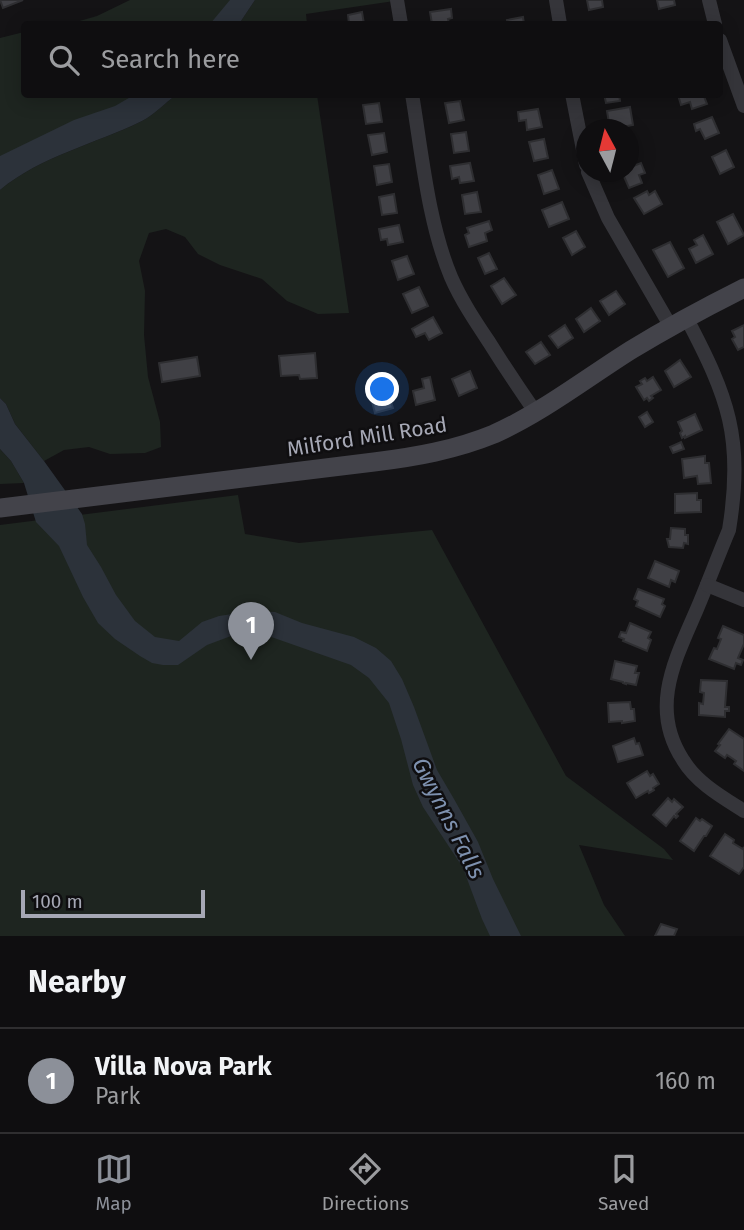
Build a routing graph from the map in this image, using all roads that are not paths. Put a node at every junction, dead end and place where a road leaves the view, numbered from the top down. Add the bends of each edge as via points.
1 (397, 0) edge
2 (556, 0) edge
3 (709, 0) edge
4 (400, 21) edge
5 (560, 21) edge
6 (714, 21) edge
7 (723, 51) edge
8 (413, 98) edge
9 (573, 98) edge
10 (744, 106) edge
11 (577, 119) edge
12 (593, 182) edge
13 (744, 288) edge
14 (679, 323) junction
15 (536, 413) junction
16 (0, 508) edge
17 (707, 585) junction
18 (744, 600) edge
19 (744, 811) edge

1 - 4 street
2 - 5 street
3 - 6 street
7 - 10 street
8 - 15 street via 432,211 452,278
9 - 11 street
12 - 14 street via 608,218
13 - 14 main road, Milford Mill Road
14 - 15 main road, Milford Mill Road
14 - 17 street via 727,394 741,440 742,484 737,507
15 - 16 main road, Milford Mill Road via 433,454
17 - 18 street
17 - 19 street via 674,664 667,691 669,730 684,762 698,778

